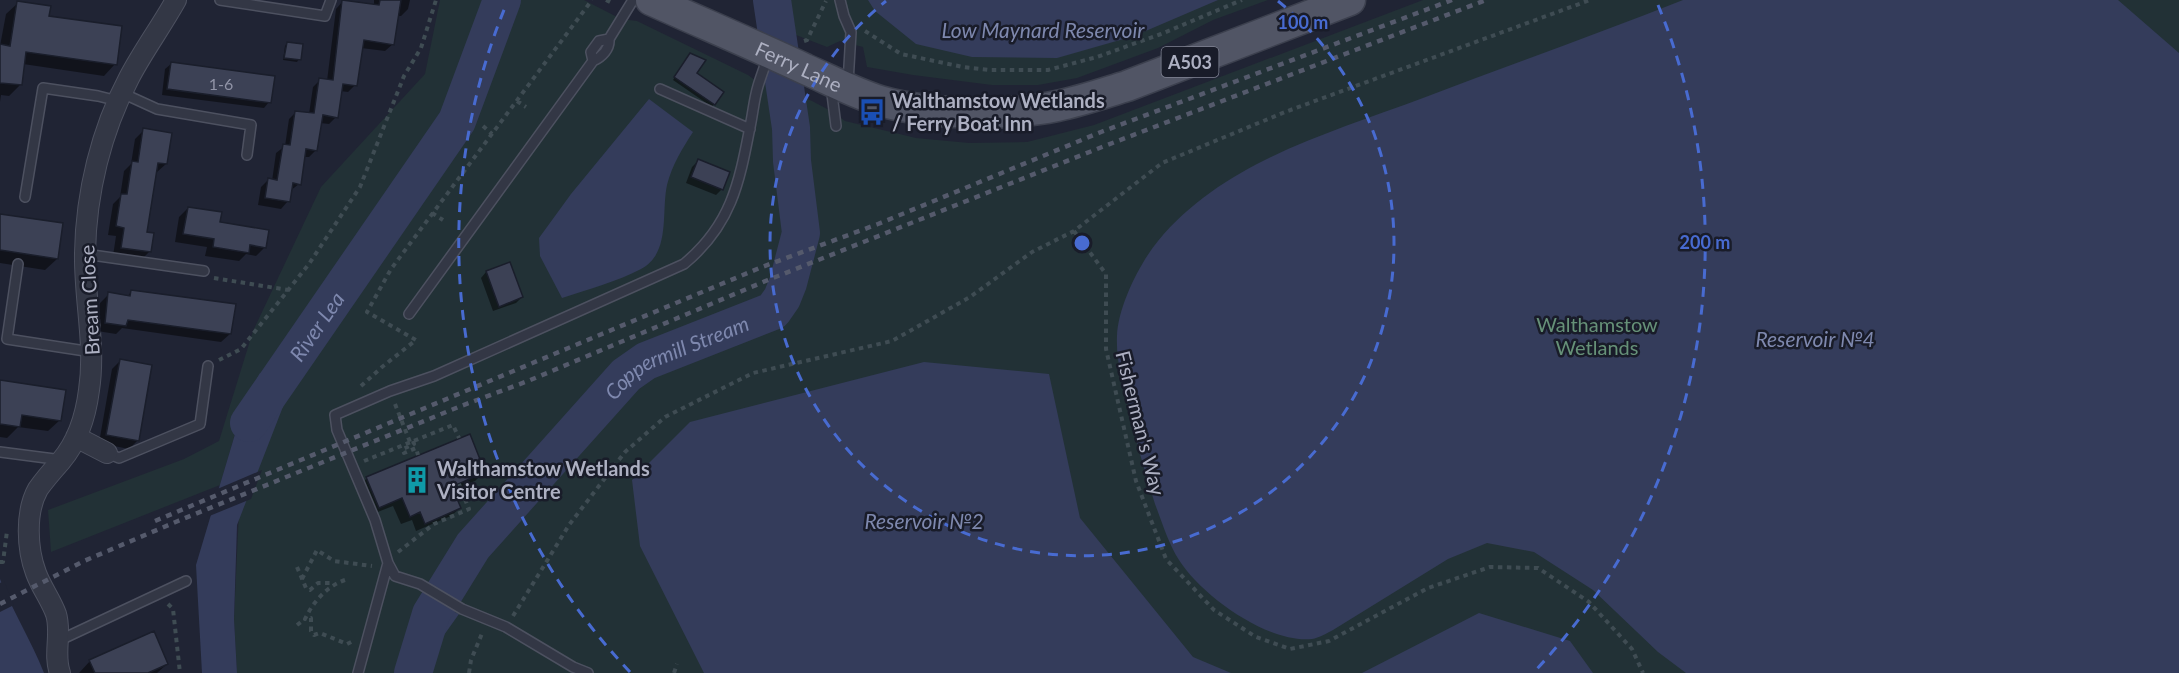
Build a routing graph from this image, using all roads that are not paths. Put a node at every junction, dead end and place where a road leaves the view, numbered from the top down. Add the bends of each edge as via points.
1 (176, 0) edge
2 (220, 0) edge
3 (331, 0) edge
4 (633, 0) edge
5 (840, 0) edge
6 (1350, 0) edge
7 (669, 4) edge
8 (759, 58) junction
9 (820, 70) junction
10 (660, 89) dead end
11 (120, 97) junction
12 (836, 126) dead end
13 (750, 129) junction
14 (247, 154) dead end
15 (25, 197) dead end
16 (85, 254) junction
17 (18, 264) dead end
18 (204, 271) road end
19 (409, 314) dead end
20 (92, 352) junction
21 (208, 366) road end
22 (76, 437) junction
23 (0, 452) edge
24 (108, 453) joint
25 (62, 460) junction
26 (388, 564) junction
27 (186, 581) dead end
28 (56, 642) junction
29 (60, 673) edge
30 (358, 673) edge
31 (588, 673) edge

1 - 11 street, Bream Close
2 - 3 lane via 325,16
4 - 19 lane via 601,57 592,60
5 - 9 lane via 851,33
6 - 9 main road, Ferry Lane / A503 via 1127,87 1025,111 912,108 881,101
7 - 8 main road, Ferry Lane / A503
8 - 9 main road, Ferry Lane / A503
8 - 13 lane
9 - 12 lane
10 - 13 lane
11 - 14 lane via 157,109 251,125
11 - 15 lane via 43,88
11 - 16 street, Bream Close via 92,180
13 - 26 lane via 737,189 726,213 711,237 684,264 434,376 335,415 337,430 383,542
16 - 18 lane
16 - 20 street, Bream Close
17 - 20 lane via 6,339
20 - 22 street, Bream Close via 89,390
21 - 24 lane via 200,424 119,458
22 - 24 street
22 - 25 street, Bream Close
23 - 25 lane
25 - 28 street, Bream Close via 38,489 28,531 36,573 56,614
26 - 30 lane
26 - 31 lane via 394,576 420,584
27 - 28 lane
28 - 29 street, Bream Close

